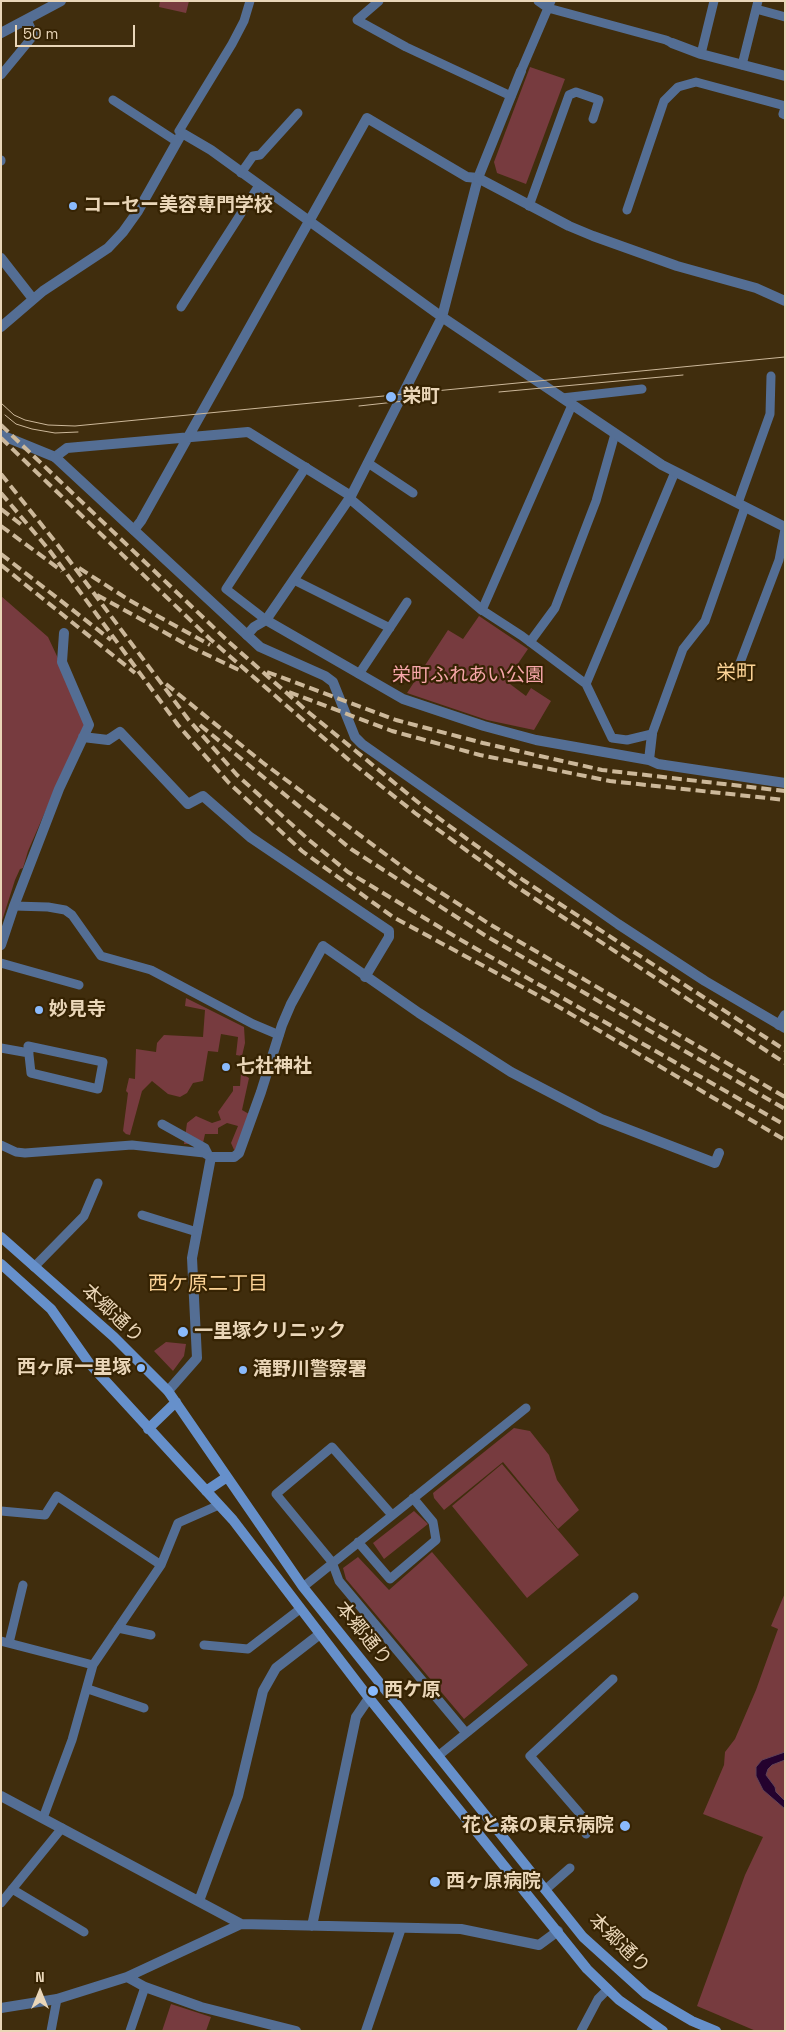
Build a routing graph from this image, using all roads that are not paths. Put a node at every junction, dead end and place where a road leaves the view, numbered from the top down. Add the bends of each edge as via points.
1 (61, 1) edge
2 (250, 1) edge
3 (379, 1) edge
4 (538, 1) edge
5 (714, 1) edge
6 (550, 5) edge
7 (757, 5) edge
8 (785, 17) edge
9 (27, 20) junction
10 (1, 33) edge
11 (672, 43) joint
12 (701, 54) junction
13 (742, 65) junction
14 (521, 71) joint
15 (1, 75) edge
16 (785, 76) edge
17 (511, 96) junction
18 (113, 100) dead end
19 (785, 107) edge
20 (298, 113) dead end
21 (785, 115) edge
22 (593, 118) dead end
23 (179, 137) junction
24 (241, 172) junction
25 (478, 178) junction
26 (258, 187) junction
27 (529, 206) junction
28 (627, 210) dead end
29 (308, 221) junction
30 (1, 258) edge
31 (33, 299) junction
32 (785, 301) edge
33 (181, 307) dead end
34 (442, 317) junction
35 (1, 326) edge
36 (771, 376) dead end
37 (642, 389) dead end
38 (562, 398) junction
39 (572, 405) junction
40 (615, 434) junction
41 (1, 435) edge
42 (187, 436) junction
43 (55, 457) junction
44 (368, 462) junction
45 (306, 467) junction
46 (675, 472) junction
47 (413, 493) dead end
48 (350, 497) junction
49 (741, 505) junction
50 (785, 528) edge
51 (134, 530) junction
52 (294, 580) junction
53 (406, 602) dead end
54 (482, 610) junction
55 (266, 620) junction
56 (390, 628) junction
57 (64, 633) dead end
58 (247, 635) junction
59 (530, 642) junction
60 (738, 668) dead end
61 (359, 674) junction
62 (586, 684) junction
63 (652, 734) junction
64 (83, 737) junction
65 (649, 760) junction
66 (785, 783) edge
67 (14, 906) junction
68 (1, 945) edge
69 (1, 963) edge
70 (365, 977) junction
71 (79, 985) dead end
72 (785, 1015) edge
73 (782, 1026) edge
74 (279, 1035) junction
75 (1, 1048) edge
76 (29, 1053) junction
77 (162, 1124) dead end
78 (1, 1146) edge
79 (719, 1154) dead end
80 (210, 1157) junction
81 (98, 1183) dead end
82 (142, 1215) dead end
83 (197, 1232) junction
84 (1, 1237) edge
85 (1, 1264) edge
86 (34, 1267) junction
87 (168, 1391) junction
88 (176, 1402) junction
89 (526, 1408) dead end
90 (148, 1429) junction
91 (227, 1477) junction
92 (206, 1491) junction
93 (413, 1498) junction
94 (219, 1505) junction
95 (1, 1511) edge
96 (392, 1515) junction
97 (358, 1542) junction
98 (332, 1562) junction
99 (161, 1565) junction
100 (23, 1585) dead end
101 (303, 1587) junction
102 (634, 1597) dead end
103 (300, 1609) junction
104 (118, 1628) junction
105 (320, 1634) junction
106 (151, 1635) dead end
107 (5, 1642) edge
108 (204, 1645) dead end
109 (93, 1665) junction
110 (614, 1680) dead end
111 (88, 1689) junction
112 (369, 1698) junction
113 (144, 1708) dead end
114 (466, 1734) junction
115 (438, 1756) junction
116 (1, 1796) edge
117 (43, 1818) junction
118 (62, 1828) junction
119 (586, 1834) dead end
120 (570, 1868) dead end
121 (12, 1889) junction
122 (545, 1890) junction
123 (199, 1901) junction
124 (1, 1904) edge
125 (241, 1924) junction
126 (312, 1926) junction
127 (401, 1928) junction
128 (558, 1931) junction
129 (84, 1932) dead end
130 (127, 1977) junction
131 (145, 1987) junction
132 (608, 1989) junction
133 (57, 1999) junction
134 (1, 2008) edge
135 (51, 2031) edge
136 (130, 2031) edge
137 (296, 2031) edge
138 (366, 2031) edge
139 (581, 2031) edge
140 (664, 2031) edge
141 (716, 2031) edge

1 - 9 street
2 - 23 lane via 232,44 179,130
3 - 17 lane via 357,20 406,47
4 - 6 lane
5 - 12 lane
6 - 11 lane
6 - 14 lane
7 - 8 lane
7 - 13 lane
9 - 10 street
9 - 15 lane via 34,35
11 - 12 street
12 - 13 street
13 - 16 street
14 - 17 street
17 - 25 street
18 - 23 lane
19 - 21 lane
19 - 28 lane via 696,82 678,87 664,101
20 - 24 lane
22 - 27 lane via 599,100 576,92 569,95
23 - 24 street
23 - 31 street via 123,232 108,248
24 - 26 street
25 - 27 street
25 - 29 street via 467,177 367,118
25 - 34 street
26 - 29 street
26 - 33 lane
27 - 32 street via 593,236 677,266 756,288
29 - 34 street
29 - 42 street
30 - 31 street
31 - 35 street
34 - 38 street
34 - 44 street
36 - 49 lane via 770,414
37 - 38 lane
38 - 39 street
39 - 40 street
39 - 54 lane
40 - 46 street
40 - 59 lane via 596,501 555,608
41 - 43 street
42 - 43 street via 67,448
42 - 45 street via 248,432
42 - 51 street
43 - 51 street
44 - 47 lane
44 - 48 street
45 - 48 street
45 - 55 lane via 226,589
46 - 49 street
46 - 62 lane
48 - 52 street
48 - 54 street
49 - 50 street
49 - 63 lane via 705,621 683,649
50 - 60 lane via 779,560
51 - 58 street
52 - 55 street
52 - 56 lane
53 - 56 lane
54 - 59 lane
55 - 58 street
55 - 61 street
56 - 61 lane
57 - 64 street via 62,662 89,725
58 - 73 street via 260,647 333,682 355,737 362,744 618,924
59 - 62 lane
61 - 65 street via 403,699 484,726 536,740
62 - 63 lane via 612,738 627,740
63 - 65 street
64 - 67 street via 59,789
64 - 70 street via 108,740 120,732 188,804 203,796 250,837 389,931 389,937
65 - 66 street
67 - 68 street
67 - 74 lane via 65,910 101,956 151,970
69 - 71 lane
70 - 74 street via 323,946 291,1004
70 - 79 street via 511,1072 601,1119 714,1163
72 - 73 street
74 - 80 street via 239,1153 234,1157
75 - 76 lane
76 - 76 lane via 31,1073 98,1089 103,1062 28,1046
77 - 80 lane via 205,1148
78 - 80 lane via 25,1153 132,1146
80 - 83 street
81 - 86 lane via 84,1216
82 - 83 lane
83 - 87 street via 192,1258 197,1358
84 - 86 main road, 本郷通り
85 - 90 main road, 本郷通り via 51,1309 89,1363
86 - 87 main road, 本郷通り via 114,1337
87 - 88 main road, 本郷通り
88 - 90 main road
88 - 91 main road, 本郷通り
89 - 93 lane
90 - 92 main road, 本郷通り
91 - 92 main road
91 - 101 main road, 本郷通り
92 - 94 main road, 本郷通り
93 - 96 lane
93 - 97 lane via 433,1522 436,1540 390,1579
94 - 99 lane via 178,1523
94 - 103 main road, 本郷通り
95 - 99 lane via 45,1515 57,1496
96 - 97 lane
96 - 98 lane via 332,1447 276,1494
97 - 98 lane
98 - 101 lane
98 - 114 lane via 339,1581
99 - 104 lane
100 - 107 lane
101 - 115 main road, 本郷通り
102 - 114 lane
103 - 105 main road, 本郷通り
103 - 108 lane via 248,1649
104 - 106 lane
104 - 109 lane
105 - 112 main road, 本郷通り
105 - 123 street via 276,1668 263,1691 238,1796
107 - 109 lane
109 - 111 lane
110 - 119 lane via 530,1756 582,1816
111 - 113 lane
111 - 117 lane
112 - 126 street via 354,1724
112 - 128 main road, 本郷通り
114 - 115 lane
115 - 122 main road, 本郷通り
116 - 117 street
117 - 118 street
118 - 121 lane
118 - 123 street
120 - 122 lane
121 - 124 lane
121 - 129 lane
122 - 141 main road, 本郷通り via 583,1937 646,1994
123 - 125 street
125 - 126 street
125 - 130 street
126 - 127 street
127 - 128 street via 461,1929 539,1945
127 - 138 street
128 - 132 main road, 本郷通り via 587,1969
130 - 131 street
130 - 133 street
131 - 136 lane
131 - 137 street via 200,2007
132 - 139 lane via 598,1999
132 - 140 main road, 本郷通り
133 - 134 street
133 - 135 lane

